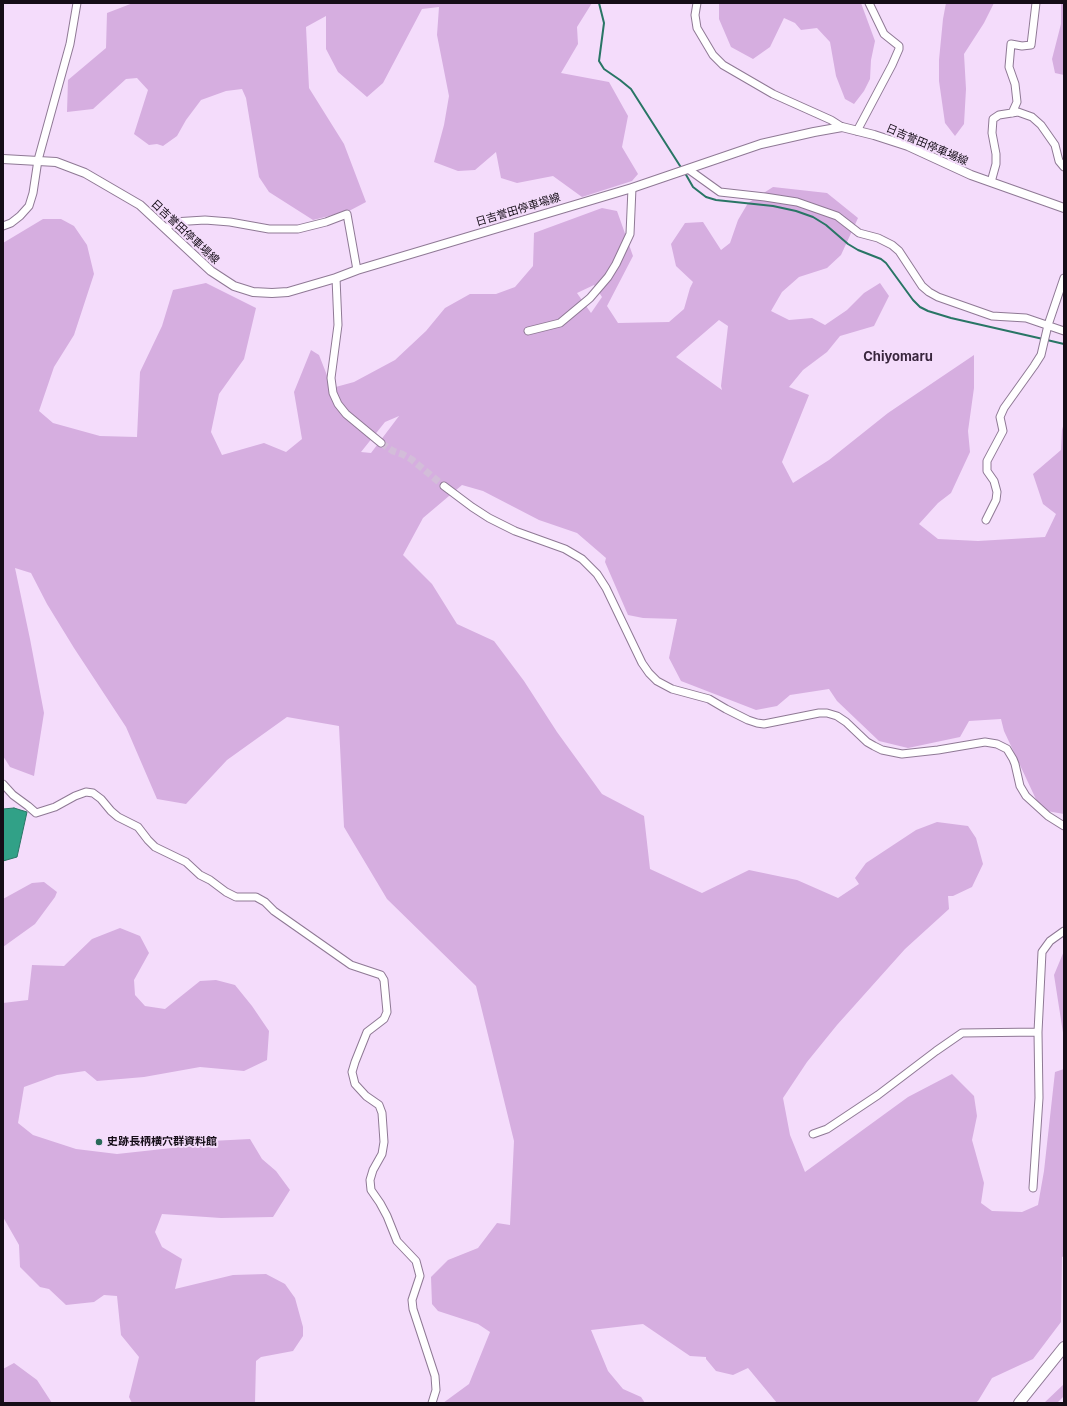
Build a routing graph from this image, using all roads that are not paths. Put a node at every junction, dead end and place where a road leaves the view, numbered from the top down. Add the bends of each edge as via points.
1 (77, 3) edge
2 (697, 3) edge
3 (869, 3) edge
4 (1036, 3) edge
5 (1012, 113) junction
6 (842, 127) junction
7 (857, 131) junction
8 (3, 159) edge
9 (38, 160) junction
10 (1064, 167) edge
11 (688, 169) junction
12 (991, 182) junction
13 (632, 188) junction
14 (1064, 208) edge
15 (3, 226) edge
16 (166, 229) junction
17 (357, 270) junction
18 (336, 278) junction
19 (1064, 278) edge
20 (1048, 326) junction
21 (528, 331) dead end
22 (1064, 331) edge
23 (381, 443) tunnel mouth
24 (444, 486) tunnel mouth
25 (986, 520) dead end
26 (3, 784) edge
27 (1064, 826) edge
28 (1064, 931) edge
29 (1038, 1032) junction
30 (813, 1134) dead end
31 (1033, 1188) dead end
32 (1064, 1347) edge
33 (432, 1403) edge
34 (1019, 1403) edge

1 - 9 street via 70,44
2 - 6 street via 697,28 723,65 772,94
3 - 7 street via 884,34 899,46 899,49
4 - 5 street via 1031,45 1011,44 1009,67 1015,84 1017,102
5 - 10 street via 1018,112 1032,117 1040,125 1055,144 1059,161
5 - 12 street via 994,119 992,133 996,164
6 - 7 main road, 日吉誉田停車場線
6 - 11 main road, 日吉誉田停車場線 via 761,144
7 - 12 main road, 日吉誉田停車場線 via 908,146
8 - 9 main road, 日吉誉田停車場線
9 - 15 street via 33,193 28,206 20,216
9 - 16 main road, 日吉誉田停車場線 via 56,162 85,173 140,205
11 - 13 main road, 日吉誉田停車場線
11 - 20 street via 720,192 797,202 837,216 859,232 892,244 922,286 938,297 992,316 1026,318
12 - 14 main road, 日吉誉田停車場線
13 - 17 main road, 日吉誉田停車場線
13 - 21 street via 630,234 608,277 590,298 560,323
16 - 17 street via 173,222 205,220 269,229 298,229 347,214
16 - 18 main road, 日吉誉田停車場線 via 211,271 234,286 253,292 288,292
17 - 18 main road, 日吉誉田停車場線
18 - 23 street via 338,326 331,378 333,393 346,414
19 - 20 street
20 - 22 street
20 - 25 street via 1041,355 1000,417 1003,431 987,461 988,471 997,492 996,500
24 - 27 street via 472,507 514,531 565,549 582,559 598,574 642,664 657,681 672,689 709,698 757,723 827,713 846,722 874,746 902,754 985,742 997,744 1007,749 1016,764 1020,786 1026,796 1048,816
26 - 33 street via 36,813 86,792 93,793 110,811 138,827 155,847 186,862 226,892 236,897 256,897 351,965 381,974 384,980 387,1012 384,1019 367,1032 352,1072 355,1084 366,1096 380,1105 382,1113 384,1142 382,1154 370,1180 370,1190 380,1203 397,1241 416,1262 420,1276 412,1300 413,1309 435,1376 436,1390
28 - 29 street via 1050,941 1042,952
29 - 30 street via 962,1033 878,1095 827,1129
29 - 31 street via 1039,1098
32 - 34 highway

